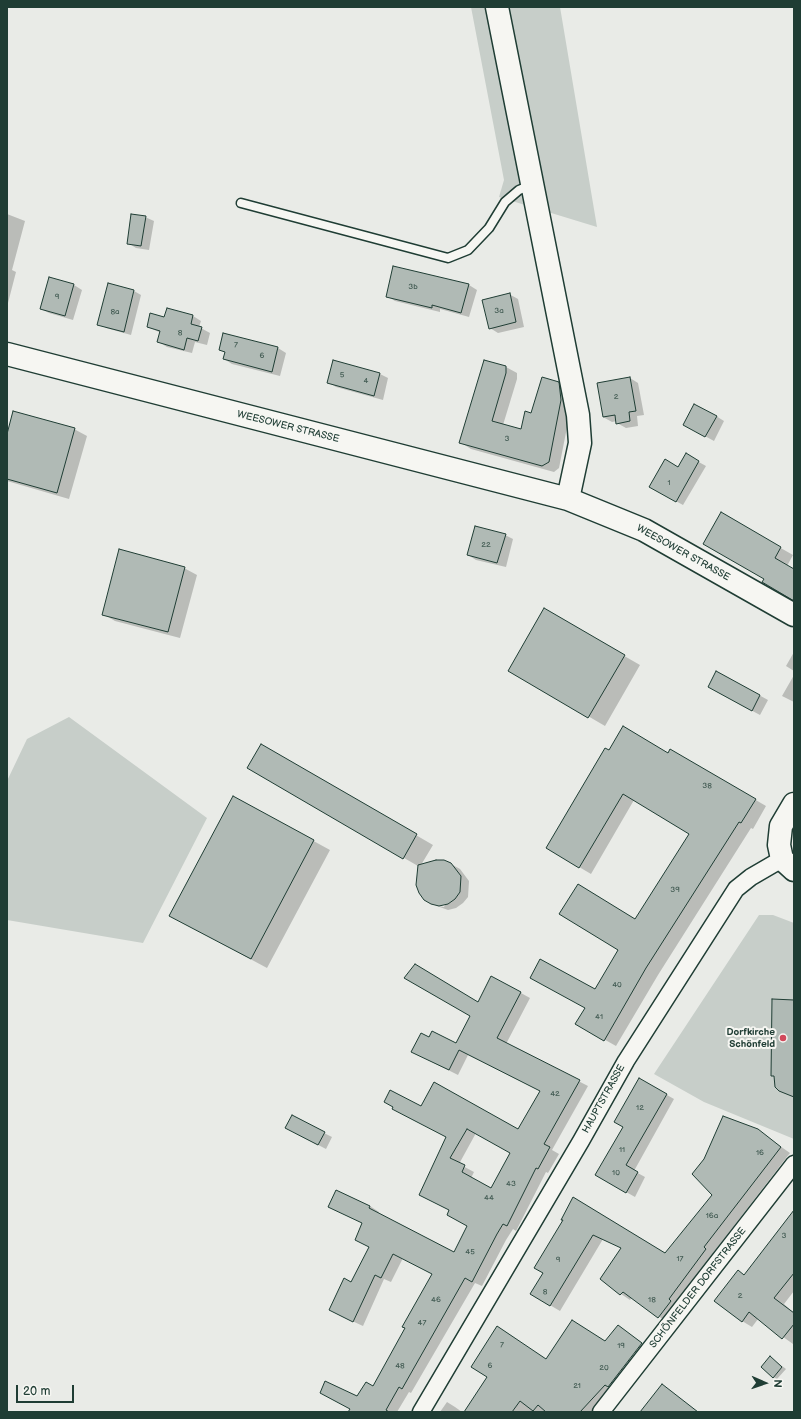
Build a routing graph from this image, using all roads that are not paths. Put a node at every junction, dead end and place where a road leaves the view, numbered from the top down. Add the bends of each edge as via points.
1 (498, 7) edge
2 (532, 184) junction
3 (241, 203) dead end
4 (7, 354) edge
5 (568, 499) junction
6 (794, 615) edge
7 (794, 804) edge
8 (788, 865) edge
9 (794, 1164) edge
10 (421, 1412) edge
11 (601, 1412) edge

1 - 2 main road
2 - 3 lane via 519,190 505,202 489,228 468,250 448,258
2 - 5 main road via 578,415 580,443
4 - 5 main road, WEESOWER STRASSE
5 - 6 main road, WEESOWER STRASSE via 644,530
7 - 8 main road, HAUPTSTRASSE via 781,826 779,845
8 - 10 street, HAUPTSTRASSE via 751,877 736,889 626,1061
9 - 11 street, SCHÖNFELDER DORFSTRASSE

